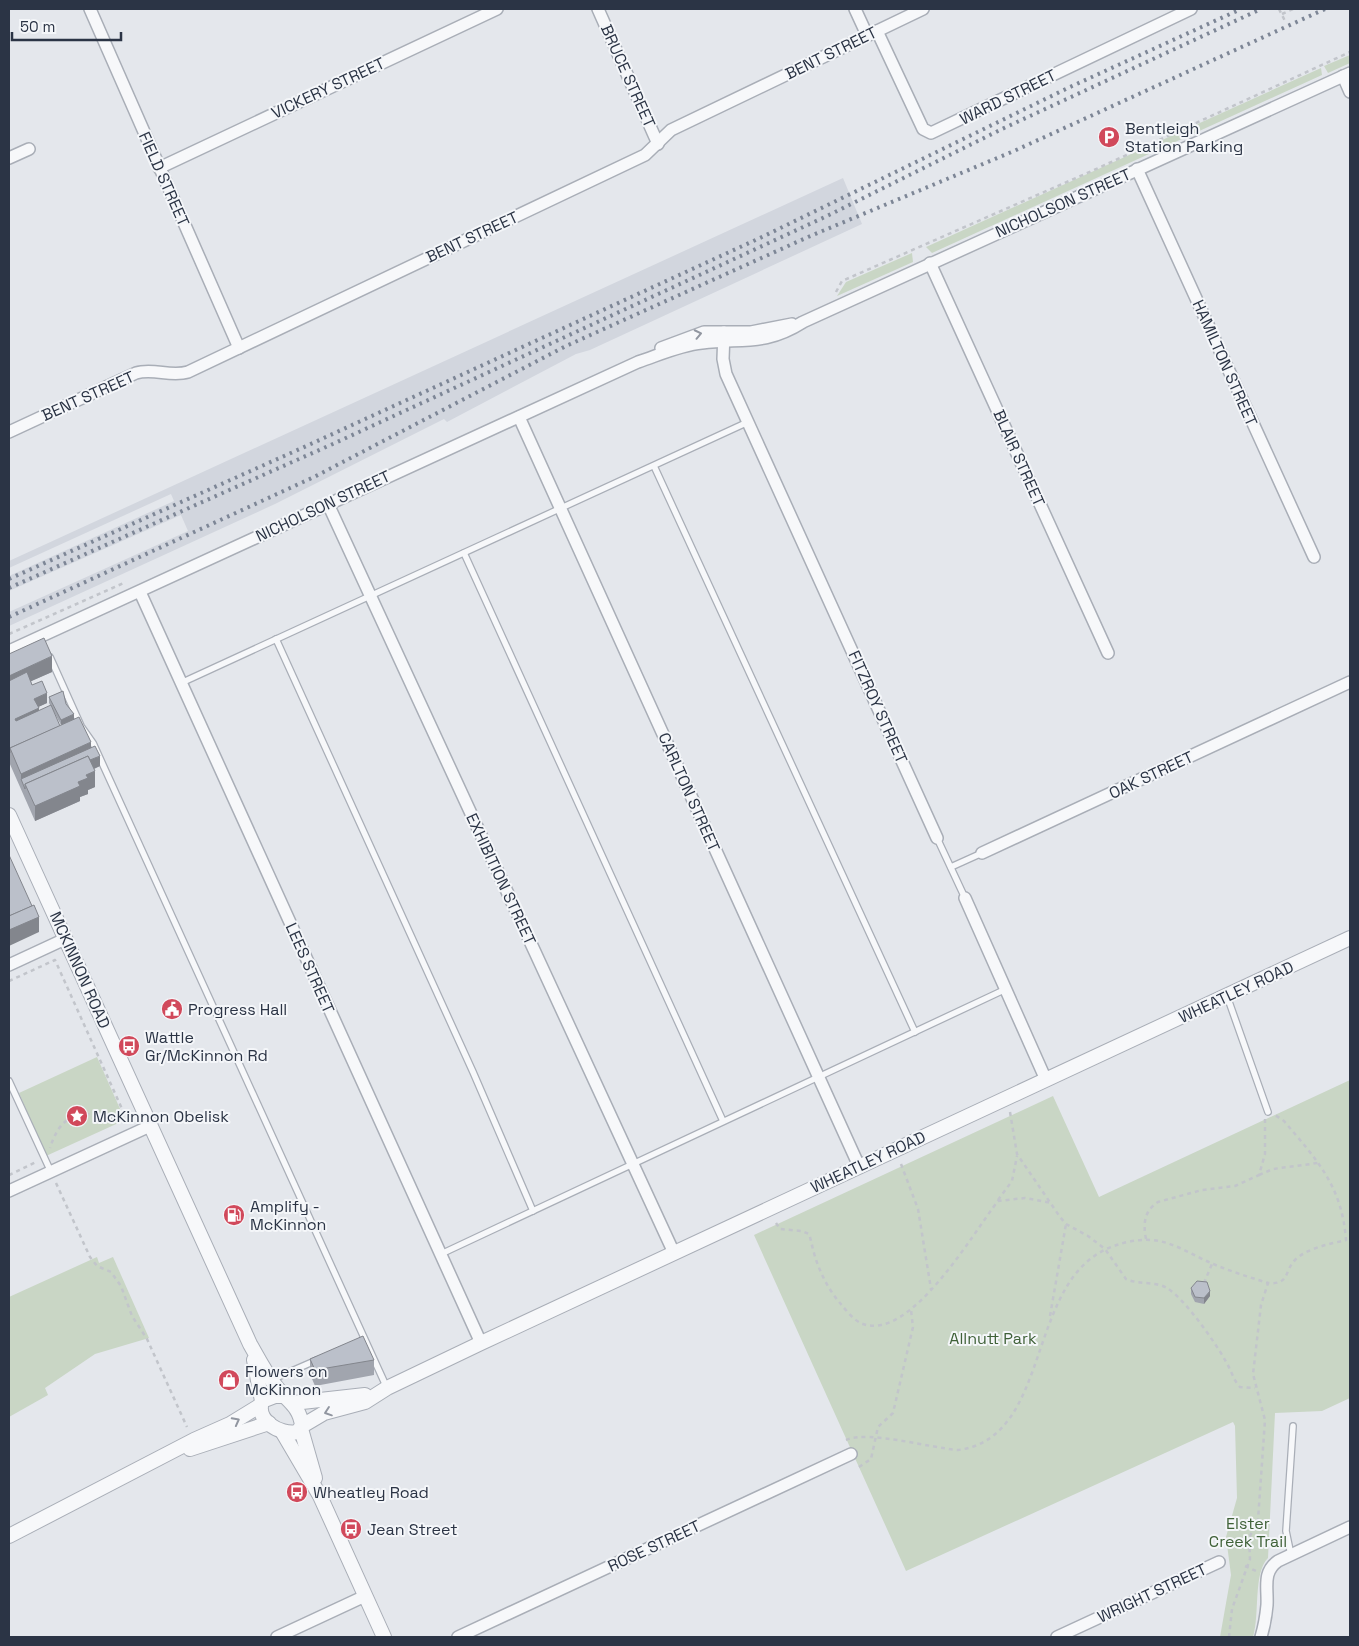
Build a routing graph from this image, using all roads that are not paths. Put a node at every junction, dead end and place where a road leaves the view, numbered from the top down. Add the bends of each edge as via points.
1 (90, 9) edge
2 (497, 9) edge
3 (598, 9) edge
4 (855, 9) edge
5 (923, 9) edge
6 (1191, 9) edge
7 (872, 33) junction
8 (1346, 75) edge
9 (1350, 92) edge
10 (658, 144) junction
11 (29, 149) dead end
12 (9, 158) edge
13 (159, 168) junction
14 (1137, 169) junction
15 (930, 263) junction
16 (724, 337) junction
17 (239, 348) junction
18 (519, 417) junction
19 (748, 422) junction
20 (9, 432) edge
21 (654, 466) junction
22 (328, 504) junction
23 (560, 509) junction
24 (464, 553) junction
25 (1314, 557) dead end
26 (140, 592) junction
27 (370, 596) junction
28 (276, 640) junction
29 (47, 650) edge
30 (9, 651) edge
31 (1108, 653) dead end
32 (1350, 682) edge
33 (181, 683) junction
34 (9, 815) edge
35 (937, 838) joint
36 (982, 853) joint
37 (951, 868) junction
38 (965, 898) joint
39 (1350, 938) edge
40 (65, 939) junction
41 (9, 965) edge
42 (1006, 989) junction
43 (1228, 996) junction
44 (915, 1032) junction
45 (818, 1077) junction
46 (9, 1080) edge
47 (1046, 1080) junction
48 (1268, 1112) road end
49 (723, 1121) junction
50 (150, 1126) junction
51 (632, 1164) junction
52 (859, 1166) junction
53 (51, 1172) junction
54 (9, 1191) edge
55 (533, 1211) junction
56 (674, 1253) junction
57 (441, 1254) junction
58 (481, 1343) junction
59 (250, 1344) junction
60 (321, 1358) edge
61 (271, 1380) junction
62 (387, 1388) junction
63 (288, 1400) junction
64 (261, 1403) junction
65 (269, 1423) junction
66 (1293, 1426) dead end
67 (302, 1427) junction
68 (283, 1433) junction
69 (850, 1454) dead end
70 (161, 1458) junction
71 (320, 1496) junction
72 (1350, 1527) edge
73 (9, 1536) edge
74 (1291, 1555) junction
75 (1220, 1562) dead end
76 (365, 1596) junction
77 (277, 1637) edge
78 (384, 1637) edge
79 (458, 1637) edge
80 (1057, 1637) edge
81 (1261, 1637) edge

1 - 13 street, FIELD STREET
2 - 13 street, VICKERY STREET
3 - 10 street, BRUCE STREET
4 - 7 street, WARD STREET
5 - 7 street, BENT STREET
6 - 7 street, WARD STREET via 931,133 923,129
7 - 10 street, BENT STREET via 671,130
8 - 9 street
8 - 14 street, NICHOLSON STREET
10 - 17 street, BENT STREET via 645,155
11 - 12 street
13 - 17 street, FIELD STREET
14 - 15 street, NICHOLSON STREET
14 - 25 street, HAMILTON STREET
15 - 16 street, NICHOLSON STREET via 803,322
15 - 31 street, BLAIR STREET
16 - 18 street, NICHOLSON STREET via 692,335
16 - 19 street, FITZROY STREET via 726,374
17 - 20 street, BENT STREET via 182,374 136,373
18 - 22 street, NICHOLSON STREET
18 - 23 street, CARLTON STREET
19 - 21 lane
19 - 35 street, FITZROY STREET
21 - 23 lane
21 - 44 lane
22 - 26 street, NICHOLSON STREET
22 - 27 street, EXHIBITION STREET
23 - 24 lane
23 - 45 street, CARLTON STREET
24 - 27 lane
24 - 49 lane
26 - 30 street, NICHOLSON STREET via 42,640
26 - 33 street, LEES STREET
27 - 28 lane
27 - 51 street, EXHIBITION STREET
28 - 33 lane
28 - 55 lane
29 - 62 lane via 81,726 93,743
32 - 36 street, OAK STREET
33 - 57 street, LEES STREET
34 - 40 street, MCKINNON ROAD
35 - 37 lane, FITZROY STREET
36 - 37 lane, OAK STREET
37 - 38 lane, FITZROY STREET
38 - 42 street, FITZROY STREET
39 - 43 street, WHEATLEY ROAD
40 - 41 street
40 - 50 street, MCKINNON ROAD
42 - 44 lane
42 - 47 street, FITZROY STREET
43 - 47 street, WHEATLEY ROAD
43 - 48 lane
44 - 45 lane
45 - 49 lane
45 - 52 street, CARLTON STREET
46 - 53 lane
47 - 52 street, WHEATLEY ROAD
49 - 51 lane
50 - 53 street
50 - 59 street, MCKINNON ROAD
51 - 55 lane
51 - 56 street, EXHIBITION STREET
52 - 56 street, WHEATLEY ROAD
53 - 54 street
55 - 57 lane
56 - 58 street, WHEATLEY ROAD
57 - 58 street, LEES STREET
58 - 62 street, WHEATLEY ROAD
59 - 61 street, MCKINNON ROAD
59 - 64 street, MCKINNON ROAD
60 - 61 lane
61 - 63 street, MCKINNON ROAD
62 - 63 street, WHEATLEY ROAD via 361,1396
62 -> 67 street, WHEATLEY ROAD via 365,1402 324,1414
63 - 64 street via 275,1396
63 - 67 street via 299,1411
64 - 65 street
70 -> 64 street via 230,1424
65 - 68 street
65 - 70 street
66 - 74 lane via 1286,1531
67 - 68 street via 297,1432
67 - 71 street
68 - 71 street
69 - 79 street, ROSE STREET
70 - 73 street
71 - 76 street
72 - 74 street
74 - 81 street via 1274,1564 1268,1572
75 - 80 street, WRIGHT STREET
76 - 77 street
76 - 78 street

